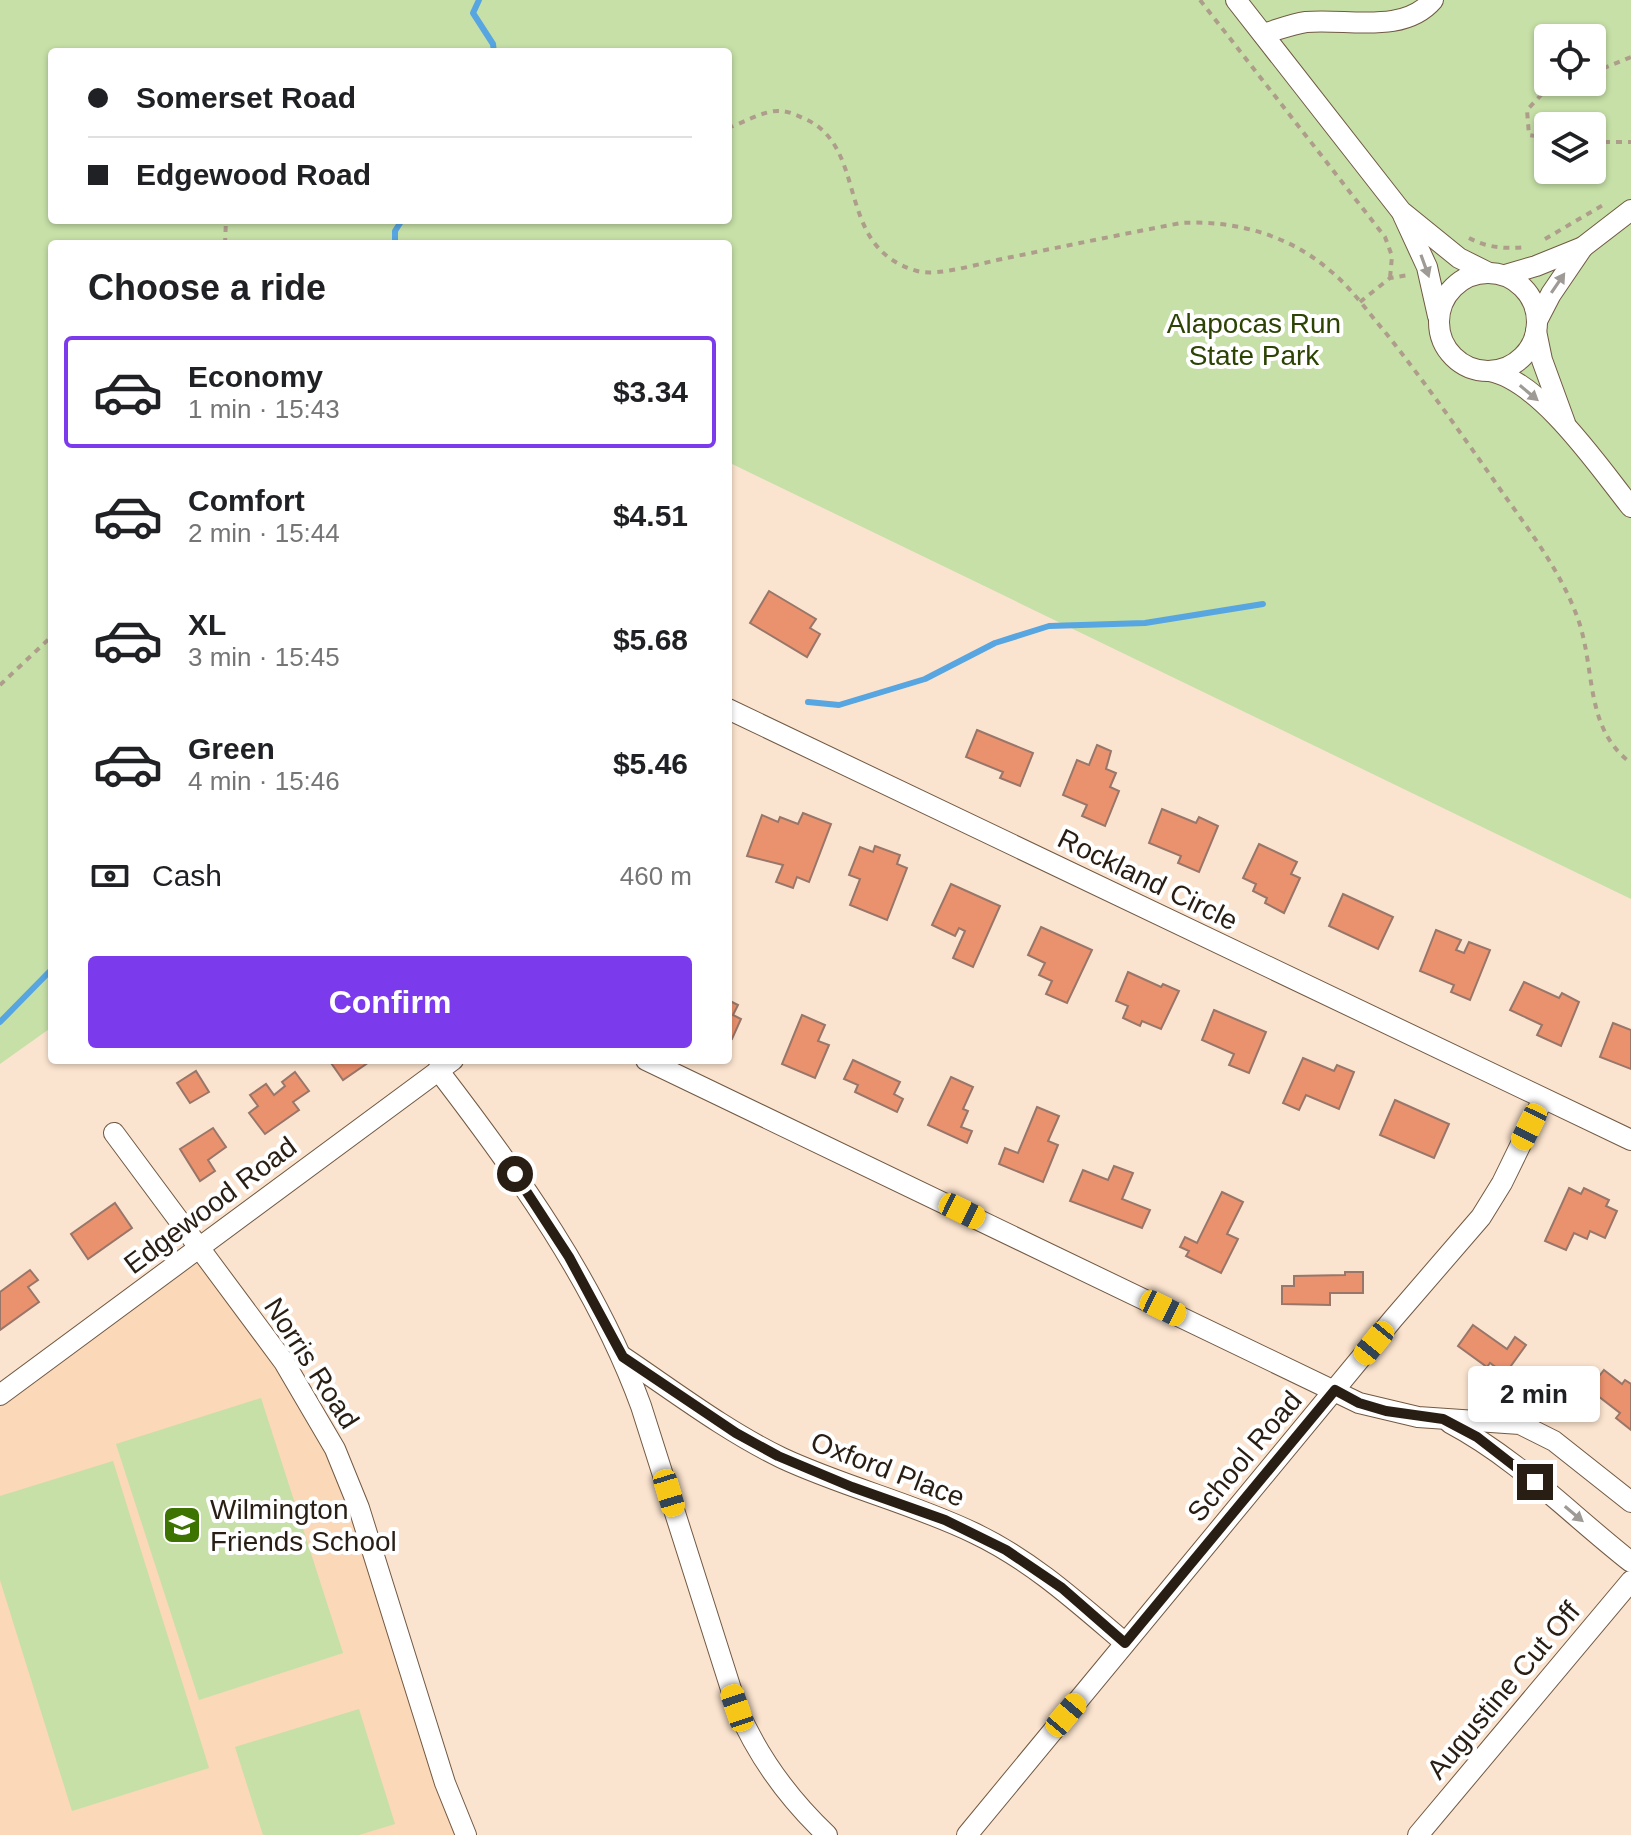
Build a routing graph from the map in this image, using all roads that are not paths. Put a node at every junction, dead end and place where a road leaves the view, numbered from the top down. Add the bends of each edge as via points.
1 (1236, 0) edge
2 (1433, 0) edge
3 (1263, 34) junction
4 (1631, 210) edge
5 (1401, 211) junction
6 (1583, 247) junction
7 (1496, 274) junction
8 (1439, 325) junction
9 (1537, 326) junction
10 (1484, 371) junction
11 (1567, 426) junction
12 (1631, 507) edge
13 (732, 711) edge
14 (654, 1064) edge
15 (446, 1065) edge
16 (1543, 1099) junction
17 (114, 1133) dead end
18 (1631, 1140) edge
19 (199, 1248) junction
20 (623, 1357) junction
21 (1335, 1390) junction
22 (0, 1395) edge
23 (1443, 1419) junction
24 (1631, 1502) edge
25 (1631, 1562) edge
26 (1631, 1581) edge
27 (1125, 1643) junction
28 (466, 1835) edge
29 (827, 1835) edge
30 (967, 1835) edge
31 (1418, 1835) edge

1 - 3 street
2 - 3 street via 1405,19 1305,22
3 - 5 street
4 - 6 street
5 - 7 street via 1472,266
5 -> 8 street via 1427,267
6 - 7 street via 1536,266
9 -> 6 street via 1551,294
7 - 8 street via 1472,275 1452,288 1440,309
7 - 9 street via 1519,284 1530,297
8 - 10 street via 1450,354
9 - 10 street via 1518,361
9 - 11 street via 1542,360
10 -> 11 street via 1516,382
11 - 12 street
13 - 16 street, Rockland Circle
14 - 21 street
15 - 19 street, Edgewood Road
15 - 20 street via 576,1269
16 - 18 street, Rockland Circle
16 - 21 street, School Road via 1481,1217
17 - 19 street, Norris Road
19 - 22 street, Edgewood Road
19 - 28 street, Norris Road via 284,1362 335,1449
20 - 27 street, Oxford Place via 778,1456 945,1520 1006,1550 1062,1588
20 - 29 street via 737,1708 767,1766
21 - 23 street via 1386,1411
21 - 27 street, School Road
23 - 24 street via 1520,1424 1537,1431
23 -> 25 street via 1515,1464
26 - 31 street, Augustine Cut Off
27 - 30 street, School Road

